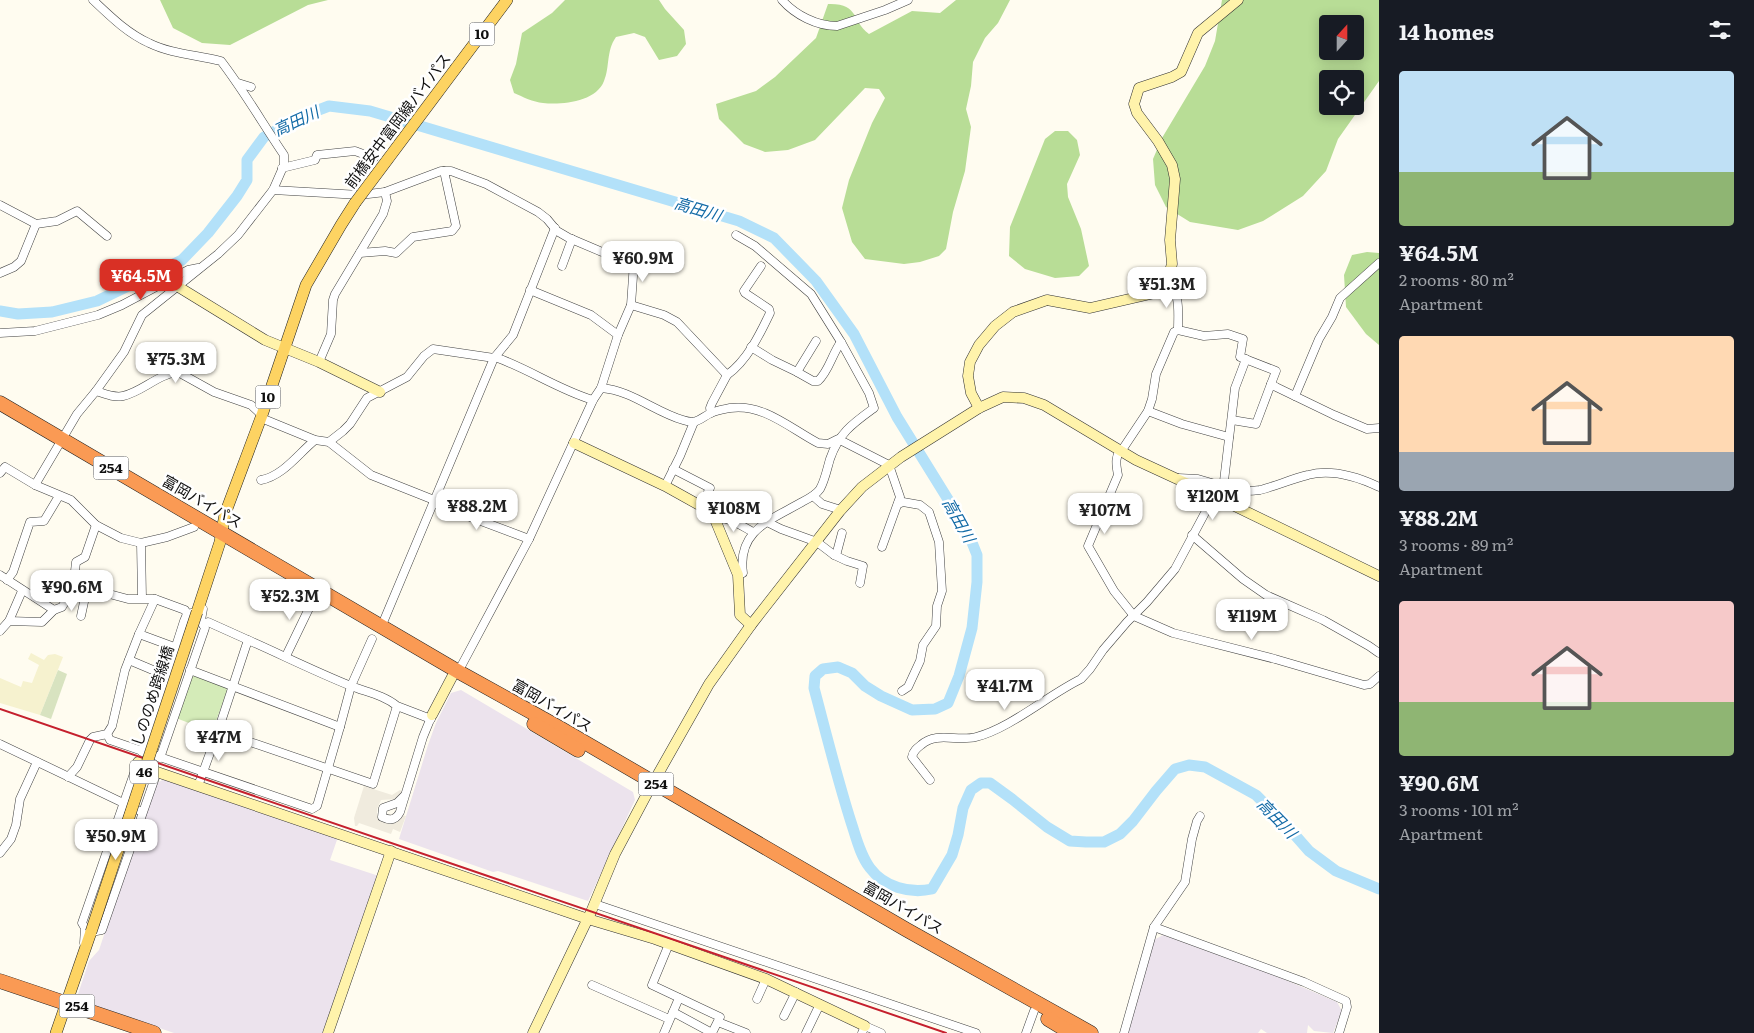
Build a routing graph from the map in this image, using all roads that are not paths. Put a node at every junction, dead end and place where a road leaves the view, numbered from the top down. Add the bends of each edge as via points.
1 (93, 0) edge
2 (507, 0) edge
3 (782, 0) edge
4 (908, 0) edge
5 (1238, 0) edge
6 (238, 83) junction
7 (251, 87) dead end
8 (374, 158) dead end
9 (282, 168) junction
10 (444, 171) junction
11 (273, 190) junction
12 (385, 192) junction
13 (0, 205) edge
14 (36, 224) junction
15 (555, 228) junction
16 (736, 235) dead end
17 (107, 236) dead end
18 (572, 239) junction
19 (360, 253) junction
20 (1379, 263) edge
21 (562, 266) dead end
22 (760, 266) dead end
23 (200, 268) junction
24 (0, 273) edge
25 (1167, 281) junction
26 (177, 286) junction
27 (530, 290) junction
28 (631, 305) junction
29 (1178, 330) junction
30 (0, 333) edge
31 (618, 335) junction
32 (816, 341) dead end
33 (841, 342) junction
34 (752, 347) junction
35 (287, 348) junction
36 (495, 357) junction
37 (1246, 359) junction
38 (319, 362) junction
39 (797, 372) junction
40 (727, 375) junction
41 (1271, 384) junction
42 (601, 388) junction
43 (96, 392) junction
44 (380, 392) junction
45 (1295, 396) junction
46 (593, 400) junction
47 (0, 403) edge
48 (979, 408) junction
49 (1148, 411) junction
50 (0, 413) edge
51 (711, 413) junction
52 (264, 418) junction
53 (1232, 420) junction
54 (694, 422) junction
55 (1379, 428) edge
56 (1229, 437) junction
57 (838, 439) junction
58 (315, 440) junction
59 (328, 442) junction
60 (574, 443) junction
61 (59, 444) junction
62 (1118, 450) junction
63 (889, 466) junction
64 (2, 468) edge
65 (673, 469) junction
66 (261, 480) dead end
67 (35, 486) junction
68 (665, 486) junction
69 (1379, 487) edge
70 (1219, 492) junction
71 (60, 496) junction
72 (813, 496) junction
73 (433, 501) junction
74 (898, 504) junction
75 (701, 506) junction
76 (841, 510) junction
77 (715, 520) junction
78 (767, 522) junction
79 (96, 525) junction
80 (194, 527) junction
81 (753, 532) junction
82 (842, 534) dead end
83 (1192, 535) junction
84 (222, 537) junction
85 (529, 539) junction
86 (817, 542) junction
87 (141, 543) junction
88 (882, 546) dead end
89 (834, 555) junction
90 (738, 576) junction
91 (1379, 576) edge
92 (3, 578) edge
93 (860, 583) dead end
94 (87, 588) junction
95 (73, 589) junction
96 (22, 591) junction
97 (203, 595) junction
98 (315, 596) junction
99 (142, 598) junction
100 (155, 599) junction
101 (54, 610) junction
102 (192, 613) junction
103 (81, 616) dead end
104 (1134, 616) junction
105 (8, 621) junction
106 (204, 625) junction
107 (751, 625) junction
108 (382, 626) junction
109 (0, 631) edge
110 (139, 634) junction
111 (372, 639) dead end
112 (248, 640) junction
113 (177, 648) junction
114 (1379, 653) edge
115 (286, 656) junction
116 (129, 660) junction
117 (190, 670) junction
118 (456, 674) junction
119 (167, 676) junction
120 (1379, 676) edge
121 (232, 686) junction
122 (351, 686) junction
123 (902, 691) dead end
124 (397, 706) junction
125 (432, 717) junction
126 (340, 727) junction
127 (218, 731) junction
128 (107, 734) junction
129 (0, 744) edge
130 (140, 757) junction
131 (160, 758) junction
132 (37, 762) junction
133 (328, 769) junction
134 (157, 772) junction
135 (203, 772) junction
136 (68, 777) junction
137 (930, 780) dead end
138 (198, 786) junction
139 (651, 786) junction
140 (405, 795) dead end
141 (124, 804) junction
142 (142, 812) junction
143 (1200, 816) dead end
144 (391, 851) junction
145 (0, 853) edge
146 (594, 904) junction
147 (588, 919) junction
148 (1154, 927) junction
149 (91, 932) junction
150 (669, 944) junction
151 (82, 957) junction
152 (766, 979) junction
153 (0, 981) edge
154 (592, 985) dead end
155 (796, 992) junction
156 (679, 998) junction
157 (757, 999) dead end
158 (67, 1003) junction
159 (820, 1004) junction
160 (1034, 1011) junction
161 (671, 1016) junction
162 (784, 1016) dead end
163 (718, 1022) junction
164 (864, 1030) edge
165 (667, 1032) edge
166 (56, 1033) edge
167 (154, 1033) edge
168 (328, 1033) edge
169 (533, 1033) edge
170 (712, 1033) edge
171 (746, 1033) edge
172 (806, 1033) edge
173 (881, 1033) edge
174 (976, 1033) edge
175 (1026, 1033) edge
176 (1071, 1033) edge
177 (1091, 1033) edge
178 (1124, 1033) edge
179 (1339, 1033) edge

1 - 6 street via 120,25 149,44 221,61
2 - 35 main road, 前橋安中富岡線バイパス / 10, bridge via 341,225 306,285
3 - 4 street via 805,18 828,26 837,26
5 - 25 street via 1198,33 1181,72 1139,88 1135,96 1137,113 1158,141 1174,172 1170,240 1172,264
6 - 7 street
6 - 9 street via 284,155
8 - 9 street via 355,151 317,155 315,160
9 - 11 street
10 - 12 street
10 - 15 street via 493,187 538,212
10 - 19 street via 456,226 452,231 413,236 396,253
11 - 12 street via 348,195
11 - 23 street via 238,235
12 - 19 street via 387,201 383,214
13 - 14 street
14 - 17 street via 57,221 77,211
14 - 24 street via 21,262
15 - 18 street
15 - 27 street
16 - 33 street via 755,246 811,294
18 - 21 street
18 - 28 street via 634,262
19 - 38 street via 335,294 331,334
20 - 45 street via 1340,298
22 - 34 street via 744,291 770,313
23 - 26 street
23 - 30 street via 188,270 122,306 98,315 35,331
25 - 29 street via 1173,286 1178,300
25 - 48 street via 1154,293 1090,308 1047,300 1013,312 996,326 970,362 971,393
26 - 35 street via 265,340
26 - 43 street via 142,315 124,352
27 - 31 street via 591,315
27 - 36 street via 513,335
28 - 31 street
28 - 40 street via 664,314 677,322
29 - 37 street via 1204,336 1228,334 1243,340 1240,356
29 - 49 street via 1174,332 1156,374
31 - 42 street
32 - 39 street
33 - 39 street via 818,381
33 - 57 street via 874,408 849,426
34 - 39 street
34 - 40 street
35 - 38 street
35 - 52 main road, 前橋安中富岡線バイパス / 10
36 - 44 street via 433,349 406,377
36 - 46 street
36 - 73 street
37 - 41 street via 1276,371
37 - 53 street via 1235,388
38 - 44 street
40 - 51 street via 712,403
41 - 45 street
41 - 53 street via 1256,424
42 - 46 street
42 - 54 street via 623,393 675,417
43 - 52 street via 124,396 178,372 214,392 251,405
43 - 61 street via 76,414
44 - 59 street via 367,398 343,432
45 - 55 street via 1367,429
46 - 60 street
47 - 61 highway, 富岡バイパス / 254
48 - 62 street via 1003,397 1024,398 1044,405
48 - 63 street
49 - 56 street
49 - 62 street via 1124,447
50 - 61 highway, 富岡バイパス / 254
51 - 54 street
51 - 57 street via 731,408 753,409 768,414 818,444
52 - 58 street
52 - 84 main road, 前橋安中富岡線バイパス / 10 via 225,514
53 - 56 street
54 - 65 street
56 - 70 street via 1224,482
57 - 63 street
57 - 72 street via 820,489
58 - 59 street
58 - 66 street via 290,464
59 - 73 street via 371,475
60 - 68 street
60 - 85 street
61 - 67 street
61 - 80 highway, 富岡バイパス / 254
61 - 84 highway, 富岡バイパス / 254
62 - 70 street via 1174,478
62 - 104 street via 1115,463 1118,476 1088,546 1114,591
63 - 74 street via 900,497
63 - 76 street via 862,487
64 - 67 street
65 - 68 street
65 - 75 street via 710,488
67 - 71 street
68 - 75 street
69 - 70 street via 1353,477 1322,473 1308,474 1258,490
70 - 83 street
70 - 91 street
71 - 79 street via 71,500
71 - 92 street via 44,521 30,522 13,572
72 - 76 street via 822,504
72 - 78 street
73 - 85 street
73 - 108 street
74 - 88 street
74 - 123 street via 920,505 929,512 939,542 942,591 936,626 924,645 908,687
75 - 77 street
76 - 86 street
77 - 81 street via 728,519
77 - 90 street
78 - 81 street
78 - 86 street
79 - 87 street via 121,538
79 - 95 street via 85,557 76,562
80 - 84 highway, 富岡バイパス / 254
80 - 87 street
81 - 90 street via 742,555 743,573
82 - 89 street
83 - 104 street via 1174,569
83 - 114 street via 1243,580 1266,595 1323,620
84 - 97 main road, 46
84 - 98 highway, 富岡バイパス / 254
84 - 108 highway, 富岡バイパス / 254
85 - 118 street
86 - 89 street
86 - 107 street
87 - 99 street
89 - 93 street via 863,566
90 - 107 street via 740,615
92 - 96 street
94 - 95 street
94 - 99 street via 128,599
94 - 103 street
95 - 101 street via 62,607
96 - 101 street
96 - 105 street
97 - 102 main road, 46
97 - 106 street via 200,620
98 - 115 street
98 - 118 highway, 富岡バイパス / 254
99 - 100 street
100 - 102 street
100 - 110 street
101 - 105 street via 42,622
102 - 113 street
102 - 149 main road, しののめ跨線橋 / 46, bridge
104 - 120 street via 1173,633 1364,685
104 - 137 street via 1081,679 993,731 975,737 926,740 912,757
105 - 109 street
106 - 112 street via 208,622
106 - 117 street
107 - 139 street via 703,692
108 - 118 highway, 富岡バイパス / 254
110 - 113 street
110 - 116 street
111 - 122 street
112 - 115 street
112 - 121 street
113 - 119 street
115 - 122 street
116 - 119 street
116 - 128 street via 112,726
117 - 121 street
117 - 131 street
118 - 125 street
118 - 139 highway, 富岡バイパス / 254
119 - 130 street
121 - 126 street
121 - 127 street
122 - 124 street via 376,694
122 - 126 street
124 - 125 street
124 - 133 street via 374,784
125 - 140 street
126 - 133 street
127 - 133 street
127 - 135 street
128 - 130 street via 110,740
128 - 136 street via 90,740 77,767
129 - 132 street
130 - 131 street
130 - 134 street
130 - 141 street
131 - 135 street
132 - 136 street
132 - 145 street via 20,799 11,839
133 - 135 street via 317,806 312,810
134 - 138 street
134 - 142 street
135 - 138 street
136 - 141 street
138 - 144 street
139 - 146 street via 615,854
139 - 160 highway, 富岡バイパス / 254 via 903,938
139 - 177 highway, 富岡バイパス / 254
141 - 142 street
141 - 151 street via 82,923 85,928
142 - 149 street via 102,930
143 - 148 street via 1192,839 1185,882
144 - 147 street
144 - 168 street
146 - 147 street
146 - 174 street
147 - 150 street
147 - 169 street
148 - 178 street
148 - 179 street via 1304,982 1346,1001
149 - 151 main road, 46
150 - 152 street
150 - 156 street via 652,985
151 - 158 main road, 46
152 - 155 street
152 - 157 street
153 - 158 highway, 254
154 - 161 street
155 - 159 street
155 - 162 street
156 - 161 street
156 - 163 street via 720,1017
158 - 166 main road, 46
158 - 167 highway, 254
159 - 164 street
159 - 172 street
160 - 175 street
160 - 176 highway, 富岡バイパス / 254
161 - 165 street
161 - 170 street
163 - 170 street
163 - 171 street
164 - 173 street

